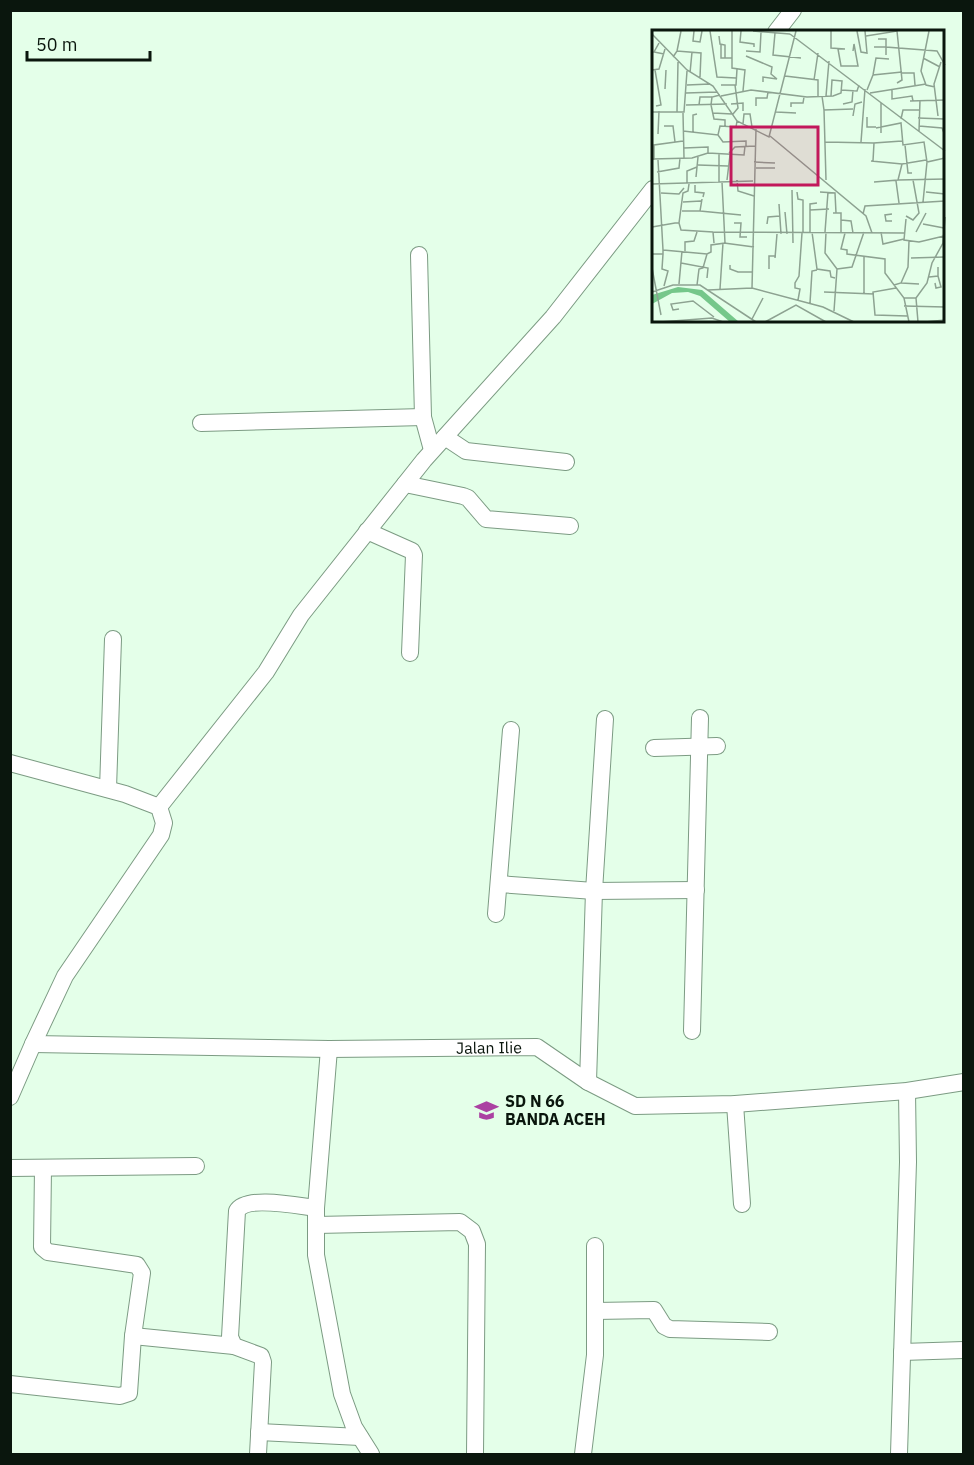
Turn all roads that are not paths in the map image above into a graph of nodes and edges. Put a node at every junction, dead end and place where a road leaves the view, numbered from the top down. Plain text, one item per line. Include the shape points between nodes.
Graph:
1 (793, 10) edge
2 (778, 30) edge
3 (652, 190) edge
4 (419, 255) dead end
5 (423, 417) junction
6 (201, 423) dead end
7 (445, 437) junction
8 (432, 450) junction
9 (566, 462) dead end
10 (405, 484) junction
11 (570, 526) dead end
12 (367, 531) junction
13 (113, 639) dead end
14 (410, 653) dead end
15 (700, 718) dead end
16 (605, 719) dead end
17 (511, 730) dead end
18 (717, 746) dead end
19 (654, 748) dead end
20 (699, 748) junction
21 (10, 763) edge
22 (108, 789) junction
23 (159, 807) junction
24 (498, 884) junction
25 (696, 890) junction
26 (594, 891) junction
27 (496, 914) dead end
28 (692, 1031) dead end
29 (33, 1044) junction
30 (329, 1048) junction
31 (588, 1082) junction
32 (963, 1082) edge
33 (907, 1091) junction
34 (10, 1097) edge
35 (735, 1104) junction
36 (196, 1166) dead end
37 (10, 1168) edge
38 (43, 1168) junction
39 (742, 1204) dead end
40 (316, 1208) junction
41 (316, 1225) junction
42 (595, 1246) dead end
43 (595, 1311) junction
44 (769, 1332) dead end
45 (133, 1336) junction
46 (234, 1346) junction
47 (963, 1350) edge
48 (902, 1352) junction
49 (10, 1384) edge
50 (259, 1432) junction
51 (360, 1437) junction
52 (258, 1455) edge
53 (371, 1455) edge
54 (475, 1455) edge
55 (583, 1455) edge
56 (899, 1455) edge

1 - 2 street
3 - 7 street via 553,317
4 - 5 street
5 - 6 street
5 - 8 street
7 - 8 street
7 - 9 street via 466,451
8 - 10 street
10 - 11 street via 468,498 486,519
10 - 12 street
12 - 14 street via 414,555
12 - 23 street via 301,615 266,672
13 - 22 street
15 - 20 street
16 - 26 street
17 - 24 street
18 - 20 street
19 - 20 street
20 - 25 street
21 - 22 street
22 - 23 street
23 - 29 street via 164,823 161,835 66,976
24 - 26 street
24 - 27 street
25 - 26 street
25 - 28 street
26 - 31 street
29 - 30 street, Jalan Ilie
29 - 34 street
30 - 31 street, Jalan Ilie via 537,1047
30 - 40 street
31 - 35 street, Jalan Ilie via 635,1106
32 - 33 street, Jalan Ilie
33 - 35 street, Jalan Ilie
33 - 48 street
35 - 39 street
36 - 38 street
37 - 38 street
38 - 45 street via 42,1247 48,1252 137,1265 142,1273
40 - 41 street
40 - 46 street via 262,1202 240,1206 235,1229 230,1337
41 - 51 street via 319,1276 342,1394
41 - 54 street via 460,1222 472,1231 477,1244
42 - 43 street
43 - 44 street via 654,1310 670,1329
43 - 55 street via 595,1355
45 - 46 street
45 - 49 street via 129,1393 120,1396
46 - 50 street via 261,1356 263,1362
47 - 48 street
48 - 56 street
50 - 51 street
50 - 52 street
51 - 53 street

